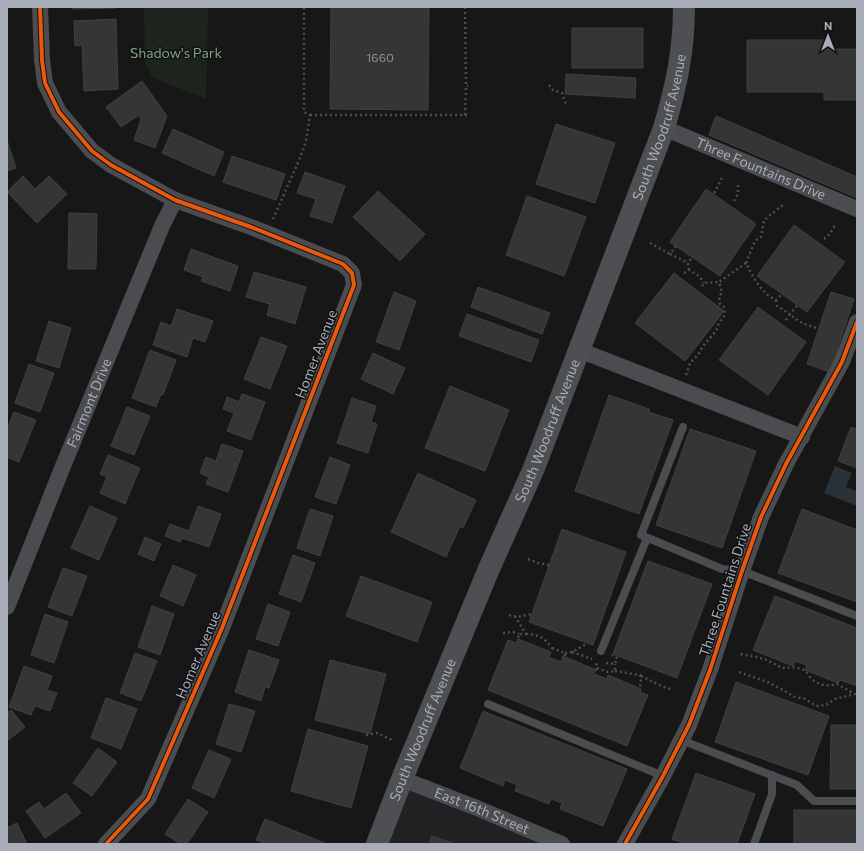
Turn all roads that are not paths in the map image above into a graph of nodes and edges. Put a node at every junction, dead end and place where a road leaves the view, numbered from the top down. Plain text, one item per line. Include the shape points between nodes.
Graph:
1 (40, 7) edge
2 (684, 7) edge
3 (664, 128) junction
4 (175, 200) junction
5 (857, 209) edge
6 (857, 322) edge
7 (579, 350) junction
8 (683, 427) dead end
9 (802, 437) junction
10 (647, 538) junction
11 (742, 571) junction
12 (7, 607) edge
13 (857, 616) edge
14 (601, 651) dead end
15 (488, 704) dead end
16 (681, 740) junction
17 (772, 775) junction
18 (663, 776) junction
19 (402, 779) junction
20 (857, 801) edge
21 (106, 844) edge
22 (378, 844) edge
23 (562, 844) edge
24 (625, 844) edge
25 (754, 844) edge

1 - 4 street, Homer Avenue via 45,83 60,112 98,156
2 - 3 main road, South Woodruff Avenue via 677,80
3 - 5 street, Three Fountains Drive
3 - 7 main road, South Woodruff Avenue
4 - 12 street, Fairmont Drive via 141,276
4 - 21 street, Homer Avenue via 343,264 352,273 354,285 222,628 148,800
6 - 9 street, Three Fountains Drive via 842,362
7 - 9 street
7 - 19 main road, South Woodruff Avenue via 534,468 488,571
8 - 10 lane via 641,535
9 - 11 street, Three Fountains Drive via 761,517
10 - 11 lane via 722,569
10 - 14 lane
11 - 13 lane
11 - 16 street, Three Fountains Drive via 710,670
15 - 18 lane
16 - 17 lane
16 - 18 street, Three Fountains Drive
17 - 20 lane via 797,785 814,801
17 - 25 lane via 772,794
18 - 24 street, Three Fountains Drive
19 - 22 main road, South Woodruff Avenue
19 - 23 street, East 16th Street

